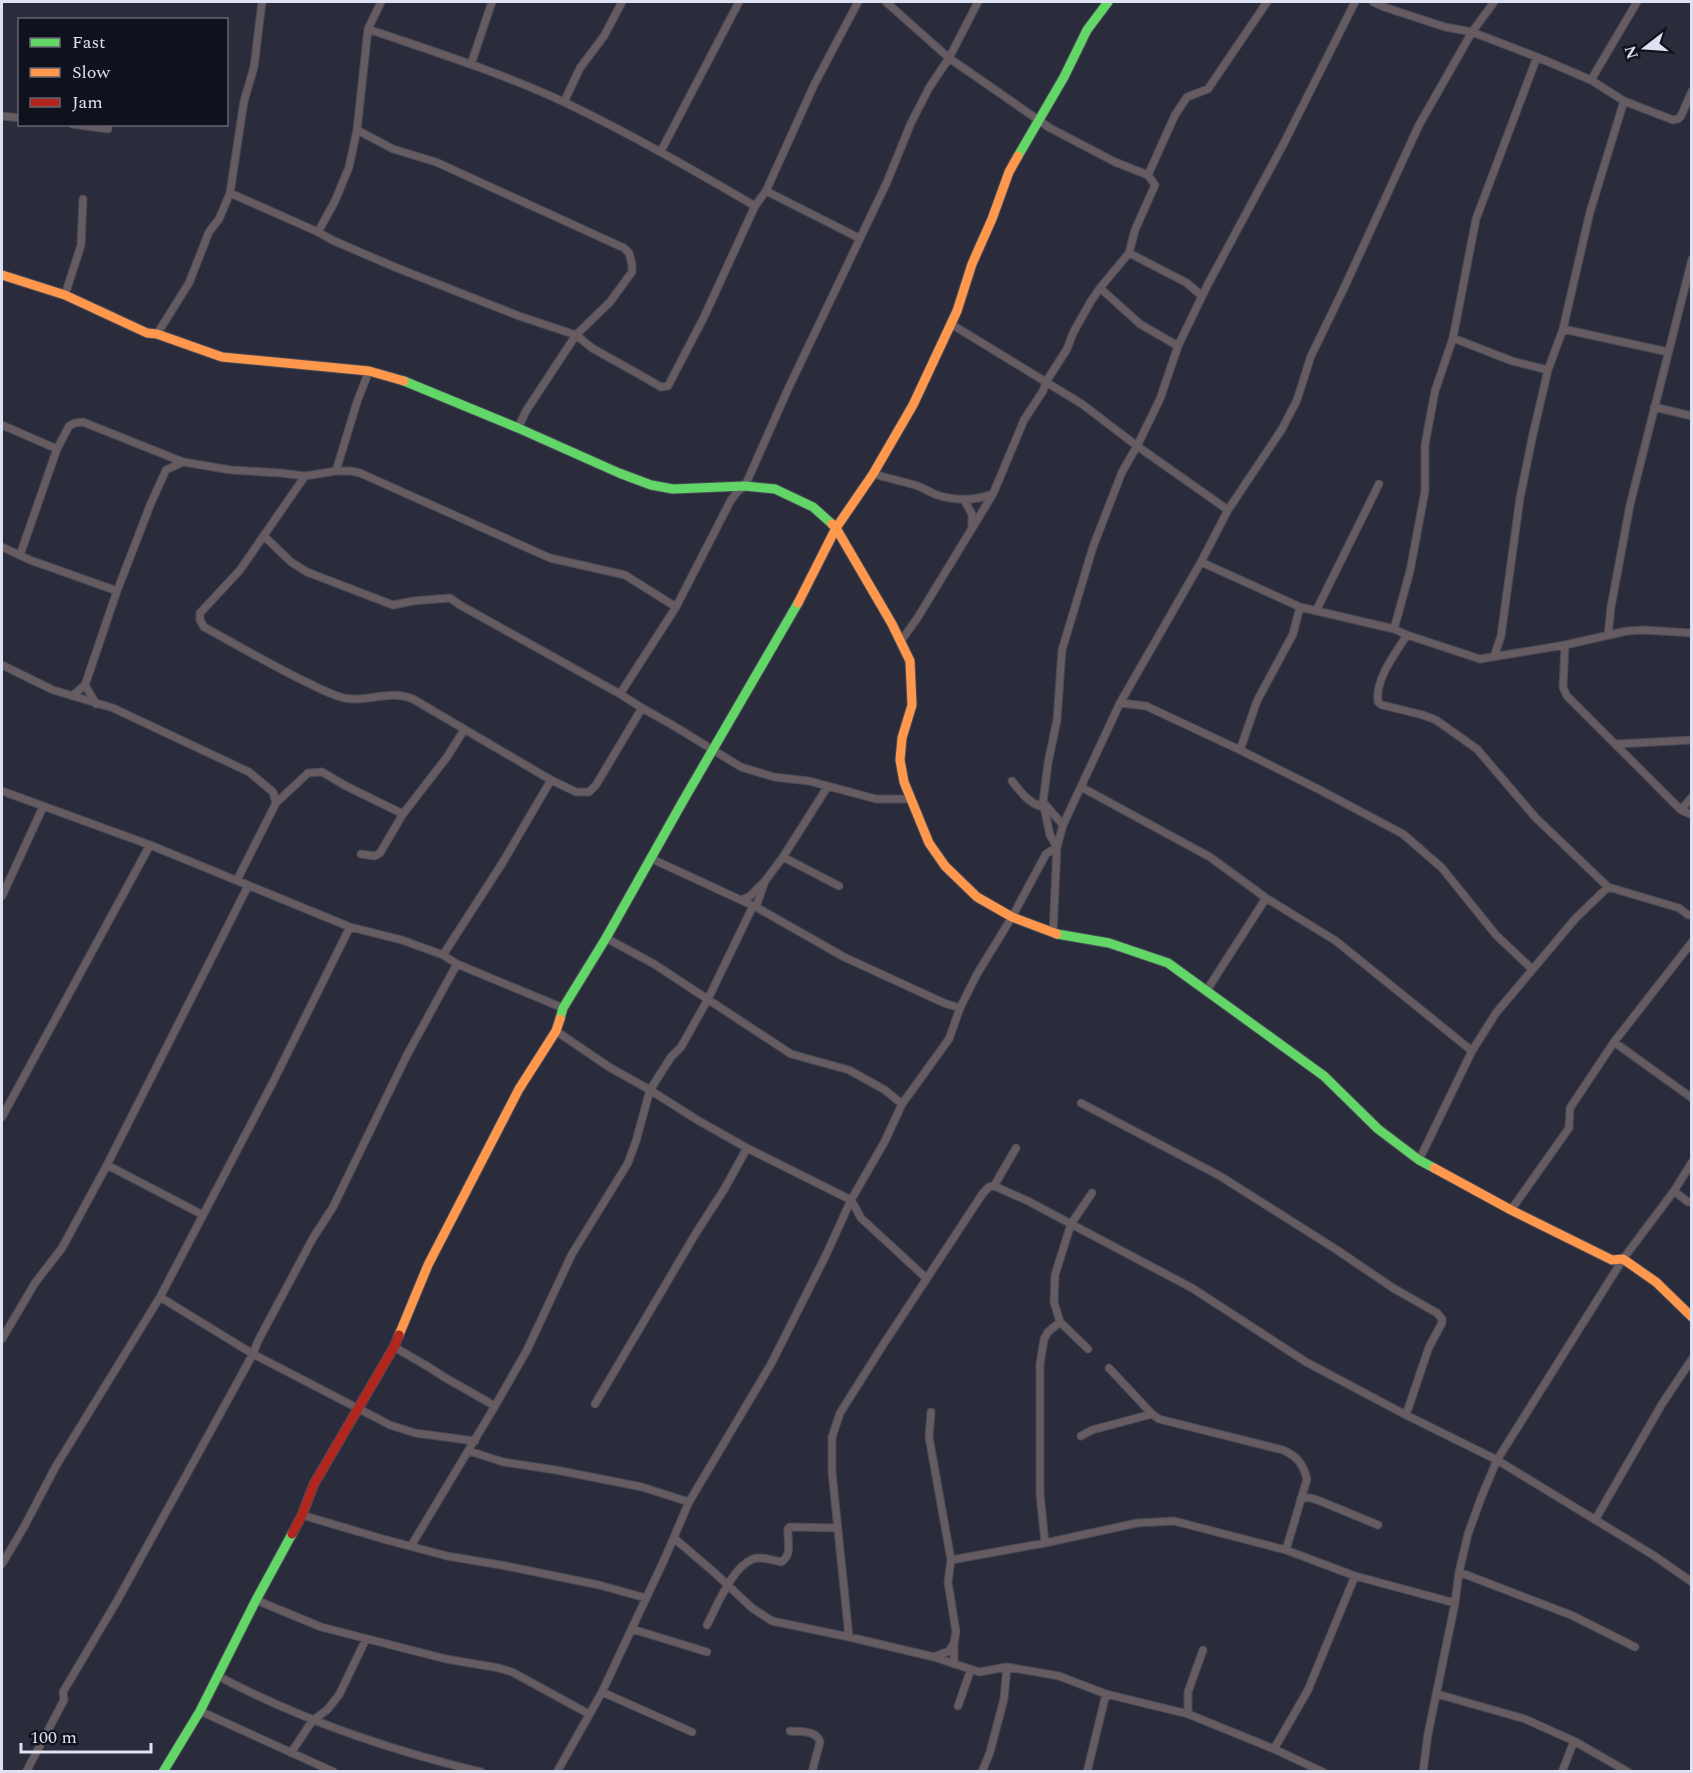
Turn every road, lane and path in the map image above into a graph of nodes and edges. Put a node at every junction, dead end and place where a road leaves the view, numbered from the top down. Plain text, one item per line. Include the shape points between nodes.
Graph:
1 (262, 2) edge
2 (381, 2) edge
3 (492, 2) edge
4 (622, 2) edge
5 (740, 2) edge
6 (858, 2) edge
7 (886, 2) edge
8 (978, 2) edge
9 (1108, 2) edge
10 (1267, 2) edge
11 (1355, 2) edge
12 (1373, 2) edge
13 (1494, 2) edge
14 (1637, 2) edge
15 (368, 29) junction
16 (1472, 32) junction
17 (1537, 57) junction
18 (949, 58) junction
19 (471, 64) junction
20 (1591, 80) junction
21 (1692, 91) edge
22 (1624, 101) junction
23 (564, 102) junction
24 (2, 116) edge
25 (18, 118) edge
26 (1039, 121) junction
27 (86, 126) edge
28 (108, 129) dead end
29 (357, 130) junction
30 (661, 151) junction
31 (1148, 175) junction
32 (765, 191) junction
33 (230, 192) junction
34 (83, 199) dead end
35 (755, 206) junction
36 (318, 232) junction
37 (859, 238) junction
38 (1129, 253) junction
39 (1692, 259) edge
40 (2, 275) edge
41 (1100, 288) junction
42 (64, 295) junction
43 (1202, 296) junction
44 (951, 324) junction
45 (1563, 329) junction
46 (157, 334) junction
47 (576, 335) junction
48 (1453, 338) junction
49 (1178, 346) junction
50 (1668, 351) junction
51 (1548, 370) junction
52 (369, 371) junction
53 (1046, 382) junction
54 (1654, 407) junction
55 (1692, 416) edge
56 (2, 425) edge
57 (518, 428) junction
58 (1137, 446) junction
59 (57, 448) junction
60 (162, 453) junction
61 (183, 462) junction
62 (166, 470) junction
63 (336, 471) junction
64 (873, 474) junction
65 (305, 476) junction
66 (1379, 484) dead end
67 (745, 486) junction
68 (993, 494) junction
69 (964, 500) junction
70 (1228, 510) junction
71 (836, 528) junction
72 (972, 529) junction
73 (264, 536) junction
74 (2, 547) edge
75 (20, 555) junction
76 (1201, 562) junction
77 (117, 591) junction
78 (676, 607) junction
79 (1300, 607) junction
80 (1316, 611) junction
81 (1394, 629) junction
82 (1692, 633) edge
83 (1407, 635) junction
84 (1608, 635) junction
85 (901, 641) junction
86 (1565, 645) junction
87 (1494, 657) junction
88 (2, 665) edge
89 (85, 685) junction
90 (620, 694) junction
91 (72, 696) junction
92 (1120, 703) junction
93 (96, 704) junction
94 (642, 708) junction
95 (464, 730) junction
96 (1692, 740) edge
97 (1617, 744) junction
98 (713, 749) junction
99 (1240, 750) junction
100 (551, 780) junction
101 (1012, 781) dead end
102 (828, 786) junction
103 (1081, 787) junction
104 (2, 792) edge
105 (1692, 797) edge
106 (910, 799) junction
107 (1043, 802) junction
108 (276, 803) junction
109 (43, 807) junction
110 (1681, 810) junction
111 (403, 814) junction
112 (1692, 814) edge
113 (1063, 825) junction
114 (150, 845) junction
115 (1057, 847) junction
116 (361, 854) dead end
117 (783, 857) junction
118 (650, 858) junction
119 (237, 880) junction
120 (765, 881) junction
121 (248, 886) junction
122 (839, 886) dead end
123 (1608, 887) junction
124 (2, 896) edge
125 (1266, 898) junction
126 (741, 900) junction
127 (755, 907) junction
128 (1692, 915) edge
129 (1012, 917) junction
130 (350, 927) junction
131 (1053, 933) junction
132 (606, 938) junction
133 (1692, 942) edge
134 (443, 955) junction
135 (457, 964) junction
136 (1532, 969) junction
137 (1207, 990) junction
138 (708, 999) junction
139 (563, 1008) junction
140 (960, 1008) junction
141 (556, 1031) junction
142 (1614, 1042) junction
143 (1472, 1051) junction
144 (650, 1090) junction
145 (1692, 1098) edge
146 (1081, 1103) dead end
147 (902, 1104) junction
148 (2, 1117) edge
149 (747, 1148) junction
150 (1016, 1148) dead end
151 (1419, 1160) junction
152 (1692, 1162) edge
153 (107, 1165) junction
154 (994, 1186) junction
155 (1674, 1191) junction
156 (1092, 1193) dead end
157 (851, 1200) junction
158 (1692, 1202) edge
159 (1511, 1210) junction
160 (203, 1215) junction
161 (1071, 1224) junction
162 (1623, 1259) junction
163 (926, 1278) junction
164 (160, 1297) junction
165 (1692, 1317) edge
166 (1060, 1322) junction
167 (2, 1338) edge
168 (394, 1347) junction
169 (1088, 1349) dead end
170 (253, 1354) junction
171 (1692, 1359) edge
172 (1109, 1368) dead end
173 (595, 1404) dead end
174 (495, 1406) junction
175 (357, 1409) junction
176 (932, 1412) dead end
177 (1152, 1414) junction
178 (1406, 1415) junction
179 (1081, 1436) dead end
180 (475, 1441) junction
181 (470, 1451) junction
182 (1497, 1460) junction
183 (1301, 1498) junction
184 (689, 1502) junction
185 (302, 1515) junction
186 (1595, 1520) junction
187 (1378, 1525) dead end
188 (838, 1528) junction
189 (674, 1538) junction
190 (1045, 1543) junction
191 (411, 1546) junction
192 (1286, 1550) junction
193 (951, 1560) junction
194 (2, 1564) edge
195 (1459, 1572) junction
196 (1355, 1576) junction
197 (1692, 1581) edge
198 (728, 1587) junction
199 (646, 1598) junction
200 (256, 1600) junction
201 (1455, 1603) junction
202 (707, 1625) dead end
203 (632, 1629) junction
204 (849, 1637) junction
205 (366, 1639) junction
206 (954, 1643) junction
207 (1635, 1647) dead end
208 (1203, 1650) dead end
209 (707, 1652) dead end
210 (934, 1657) junction
211 (954, 1664) junction
212 (1006, 1667) junction
213 (971, 1669) junction
214 (218, 1676) junction
215 (602, 1692) junction
216 (1106, 1694) junction
217 (1437, 1694) junction
218 (958, 1706) dead end
219 (200, 1711) junction
220 (589, 1713) junction
221 (1188, 1714) junction
222 (312, 1720) junction
223 (790, 1731) dead end
224 (692, 1732) dead end
225 (1574, 1742) junction
226 (1274, 1749) junction
227 (291, 1753) junction
228 (26, 1772) edge
229 (163, 1772) edge
230 (334, 1772) edge
231 (481, 1772) edge
232 (557, 1772) edge
233 (812, 1772) edge
234 (982, 1772) edge
235 (1088, 1772) edge
236 (1323, 1772) edge
237 (1423, 1772) edge
238 (1562, 1772) edge
239 (1628, 1772) edge

1 - 33 street
2 - 15 street
3 - 19 street
4 - 23 street via 604,36 580,68
5 - 30 street
6 - 32 street
7 - 18 street
8 - 18 street
9 - 26 street via 1087,30
10 - 31 street via 1208,89 1187,97
11 - 43 street
12 - 16 street via 1445,27
13 - 16 street
14 - 20 street
15 - 19 street
15 - 29 street
16 - 17 street
16 - 70 street via 1419,125 1311,356 1298,400
17 - 20 street
17 - 48 street via 1476,219
18 - 26 street
18 - 37 street via 911,123
19 - 23 street
20 - 22 street
21 - 22 street via 1681,116 1673,120
22 - 45 street via 1590,212
23 - 30 street
24 - 25 street
26 - 31 street via 1115,162
26 - 44 street via 1010,172
27 - 28 street
29 - 36 street via 342,187
29 - 47 street via 624,248 629,253 632,272 610,303
30 - 35 street
31 - 38 street via 1155,185
32 - 35 street
32 - 37 street
33 - 36 street
33 - 46 street via 189,283
34 - 42 street via 81,245
35 - 47 street via 668,386 661,387
36 - 47 street via 397,268
37 - 67 street
38 - 41 street
38 - 43 street via 1187,283
39 - 50 street
40 - 42 street
41 - 49 street via 1140,324
41 - 53 street
42 - 46 street
43 - 49 street
44 - 53 street
44 - 64 street via 913,405
45 - 50 street
45 - 51 street
46 - 52 street via 222,357
47 - 57 street
48 - 51 street
48 - 81 street via 1435,391 1425,445 1425,490
49 - 58 street via 1160,399
50 - 54 street
51 - 87 street via 1520,498 1501,636
52 - 57 street via 411,383
52 - 63 street
53 - 58 street
53 - 68 street via 1024,420
54 - 55 street
54 - 84 street via 1630,505
56 - 59 street
57 - 67 street via 651,485 673,489
58 - 70 street
58 - 107 street via 1122,472 1093,547 1062,650 1057,720
59 - 60 street via 69,426 83,422
59 - 75 street
60 - 61 street
60 - 62 street
61 - 62 street
61 - 65 street
62 - 77 street
63 - 65 street
63 - 78 street via 360,473 550,558 625,575
64 - 69 street
64 - 71 street
65 - 73 street
66 - 80 street
67 - 71 street via 775,489 813,507
67 - 78 street via 731,500
68 - 69 street
68 - 72 street
69 - 72 street via 972,514
70 - 76 street
71 - 85 street
71 - 98 street via 800,600
72 - 85 street
73 - 90 street via 306,572 393,605 450,598
73 - 95 street via 240,570 200,613 204,627 331,694 353,698 403,694
74 - 75 street
75 - 77 street
76 - 79 street
76 - 92 street
77 - 89 street
78 - 90 street
79 - 80 street
79 - 99 street via 1293,633 1257,701
80 - 81 street
81 - 83 street
82 - 84 street via 1644,630
83 - 87 street via 1480,659
83 - 123 street via 1385,672 1378,702 1436,720 1477,749 1535,817
84 - 86 street
85 - 106 street via 909,661 912,697 900,759
86 - 87 street
86 - 97 street via 1563,687 1567,696
88 - 91 street
89 - 91 street
89 - 93 street
90 - 94 street
91 - 93 street
92 - 99 street via 1146,706
92 - 103 street
93 - 108 street via 113,708 249,771 273,792
94 - 98 street
94 - 100 street via 590,792 576,792
95 - 100 street
95 - 111 street
96 - 97 street
97 - 110 street
98 - 102 street via 741,767
98 - 118 street
99 - 136 street via 1403,834 1442,868 1496,935
100 - 134 street
101 - 107 street via 1034,804 1039,806
102 - 106 street via 876,799
102 - 117 street
103 - 113 street
103 - 125 street via 1210,857
104 - 109 street
105 - 110 street
106 - 129 street via 929,843 945,866 977,897
107 - 113 street
107 - 115 street via 1050,835
108 - 111 street via 308,773 322,772
108 - 119 street
109 - 114 street
109 - 124 street
110 - 112 street
111 - 116 street via 380,854
113 - 115 street
114 - 119 street
114 - 148 street
115 - 129 street via 1046,854
115 - 131 street
117 - 120 street
117 - 122 street
118 - 126 street
118 - 132 street
119 - 121 street
120 - 126 street
120 - 127 street
121 - 130 street
121 - 153 street
123 - 128 street
123 - 136 street
125 - 137 street
125 - 143 street via 1336,941
126 - 127 street
127 - 138 street
127 - 140 street via 844,957
129 - 131 street
129 - 140 street
130 - 134 street
130 - 160 street
131 - 137 street via 1109,943 1168,963
132 - 138 street
132 - 139 street
133 - 142 street
134 - 135 street
135 - 139 street
135 - 170 street via 406,1055 338,1196
136 - 143 street via 1496,1013
137 - 151 street via 1324,1076 1378,1129
138 - 144 street via 681,1047 670,1057
138 - 147 street via 792,1054 849,1070
139 - 141 street
140 - 147 street via 949,1039
141 - 144 street
141 - 168 street via 519,1089 428,1265
142 - 145 street
142 - 159 street via 1570,1108 1569,1128
143 - 151 street
144 - 149 street
144 - 174 street via 628,1163 572,1254 527,1350
146 - 178 street via 1220,1176 1437,1313 1442,1323 1429,1347
147 - 157 street
149 - 157 street
149 - 173 street
150 - 154 street
151 - 159 street
152 - 155 street
153 - 160 street
153 - 167 street via 62,1248 35,1283
154 - 161 street
154 - 163 street via 983,1193
155 - 158 street
155 - 162 street
156 - 161 street
157 - 163 street via 861,1218
157 - 184 street via 771,1364
159 - 162 street via 1612,1260
160 - 164 street
161 - 166 street via 1055,1275 1054,1302
161 - 178 street via 1192,1288 1306,1362
162 - 165 street via 1656,1282
162 - 182 street
163 - 188 street via 836,1424 832,1452
164 - 170 street
164 - 194 street
166 - 169 street
166 - 190 street via 1044,1340 1040,1364 1040,1494
168 - 174 street
168 - 175 street
170 - 175 street
170 - 228 street via 63,1692 64,1700
171 - 186 street
172 - 177 street
174 - 180 street
175 - 180 street via 415,1433
175 - 185 street via 314,1484
176 - 193 street via 929,1437
177 - 179 street
177 - 183 street via 1292,1454 1305,1470
178 - 182 street
180 - 181 street
181 - 184 street via 503,1462 642,1487
181 - 191 street
182 - 186 street
182 - 195 street via 1471,1525
183 - 187 street via 1320,1501
183 - 192 street
184 - 189 street
185 - 191 street
185 - 200 street
186 - 197 street
188 - 198 street via 790,1527 786,1559 781,1562 755,1558 743,1565
188 - 204 street
189 - 198 street
189 - 199 street
190 - 192 street via 1137,1523 1174,1521
190 - 193 street
191 - 199 street via 588,1582
192 - 196 street
193 - 206 street via 948,1582 956,1632
195 - 201 street
195 - 207 street via 1571,1616
196 - 201 street
196 - 226 street via 1308,1690
198 - 202 street
198 - 204 street via 772,1621
199 - 203 street
200 - 205 street via 321,1627
200 - 214 street
201 - 217 street
203 - 209 street
203 - 215 street
204 - 210 street
205 - 220 street via 512,1672
205 - 222 street via 339,1695
206 - 210 street via 949,1651
206 - 211 street
208 - 221 street via 1188,1692
210 - 211 street
211 - 213 street
212 - 213 street via 979,1672
212 - 216 street via 1059,1676
212 - 234 street via 1004,1699
213 - 218 street
214 - 219 street
214 - 222 street
215 - 220 street
215 - 224 street
216 - 221 street
216 - 235 street
217 - 225 street via 1525,1719
217 - 237 street
219 - 227 street
219 - 229 street
220 - 232 street
221 - 226 street
222 - 227 street
222 - 231 street
223 - 233 street via 819,1737
225 - 238 street
225 - 239 street
226 - 236 street
227 - 230 street

